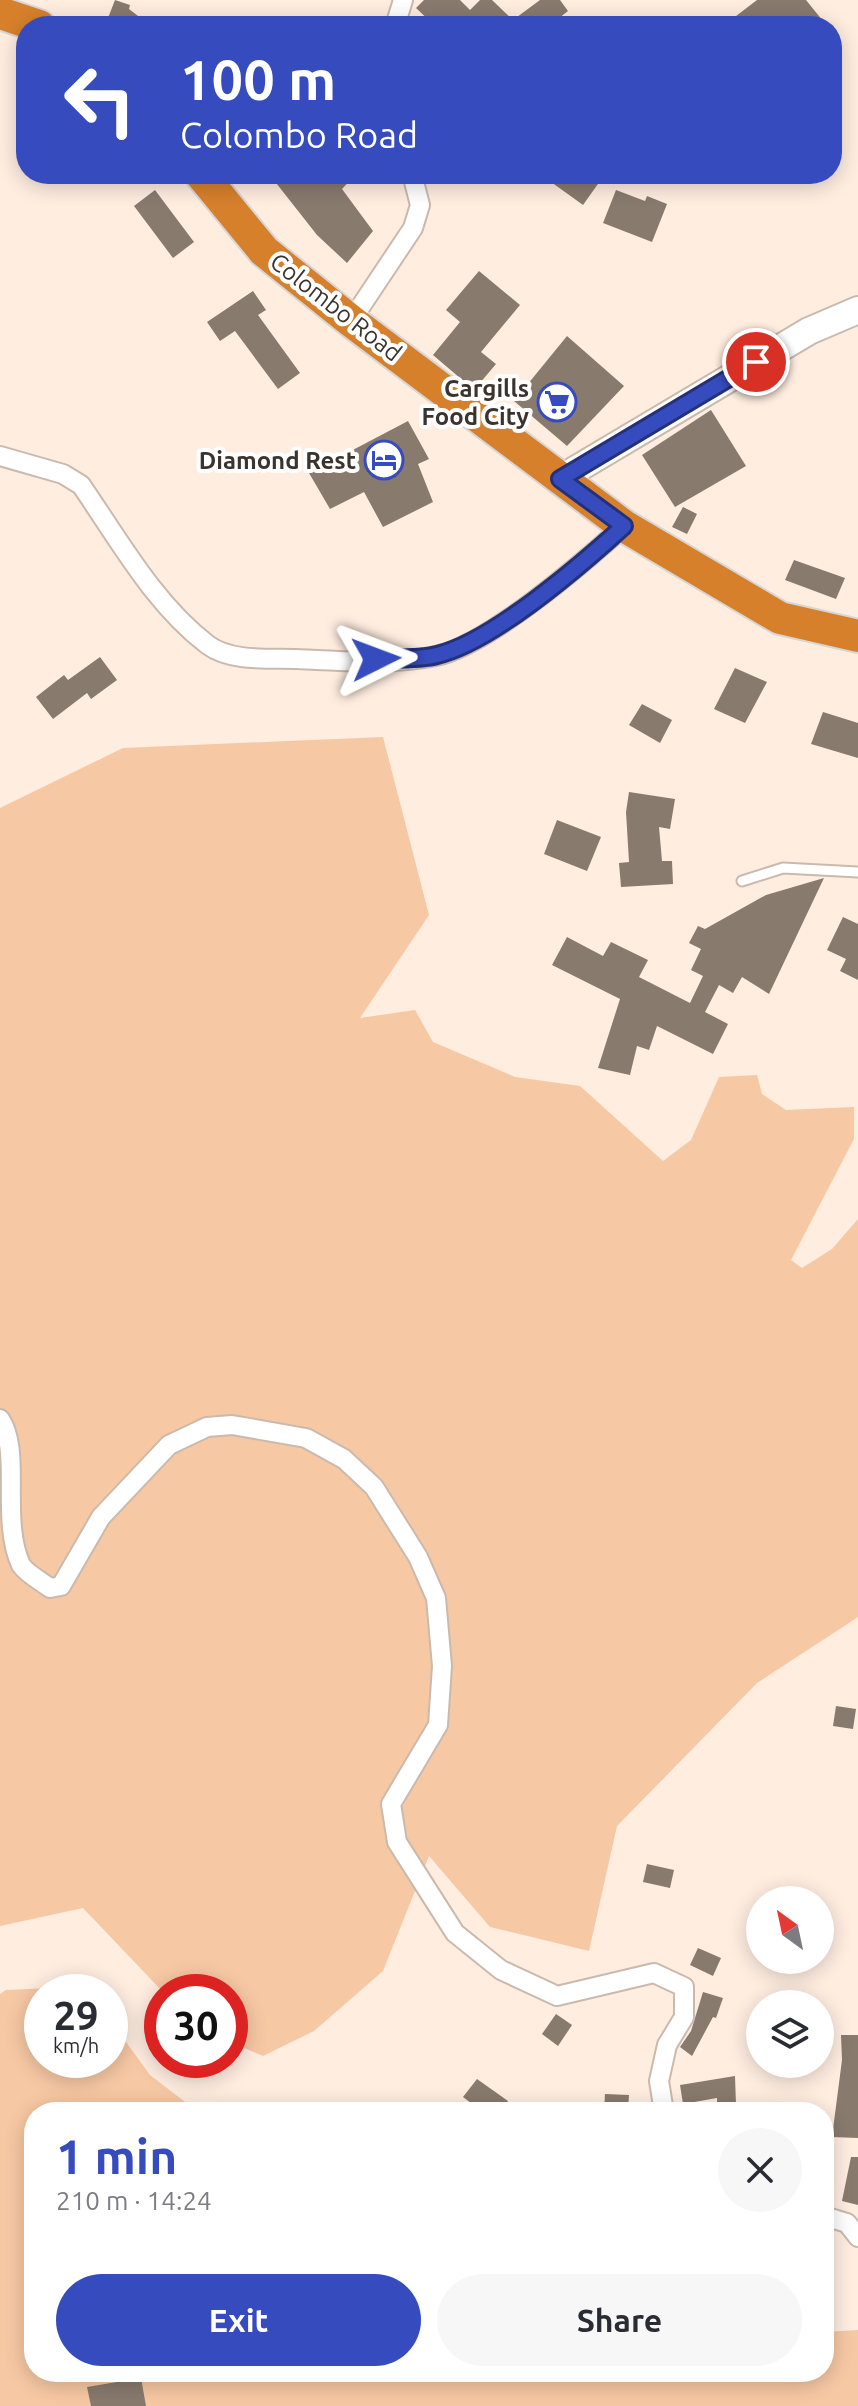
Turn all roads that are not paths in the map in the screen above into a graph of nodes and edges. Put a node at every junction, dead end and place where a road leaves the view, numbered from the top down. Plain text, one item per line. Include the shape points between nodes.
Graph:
1 (209, 184) edge
2 (415, 184) edge
3 (858, 310) edge
4 (351, 321) junction
5 (0, 456) edge
6 (560, 479) junction
7 (624, 526) junction
8 (858, 636) edge
9 (858, 872) edge
10 (742, 881) dead end
11 (0, 1419) edge
12 (662, 2102) edge
13 (834, 2219) edge
14 (858, 2237) edge

1 - 4 highway, Colombo Road via 264,251
2 - 4 street via 420,205 413,228
3 - 6 street via 809,331
4 - 6 highway, Colombo Road
5 - 7 street via 63,474 81,485 170,612 211,648 239,657 346,661 450,651 572,574
6 - 7 highway, Colombo Road
7 - 8 highway, Colombo Road via 780,618
9 - 10 lane via 783,868
11 - 12 street via 8,1433 5,1505 10,1537 21,1566 50,1588 61,1586 101,1517 169,1445 207,1427 232,1425 306,1438 344,1459 374,1487 418,1557 436,1598 442,1666 438,1725 391,1804 397,1842 455,1933 501,1970 557,1996 654,1973 684,1987 684,2017 667,2045 659,2081
13 - 14 street via 847,2223

